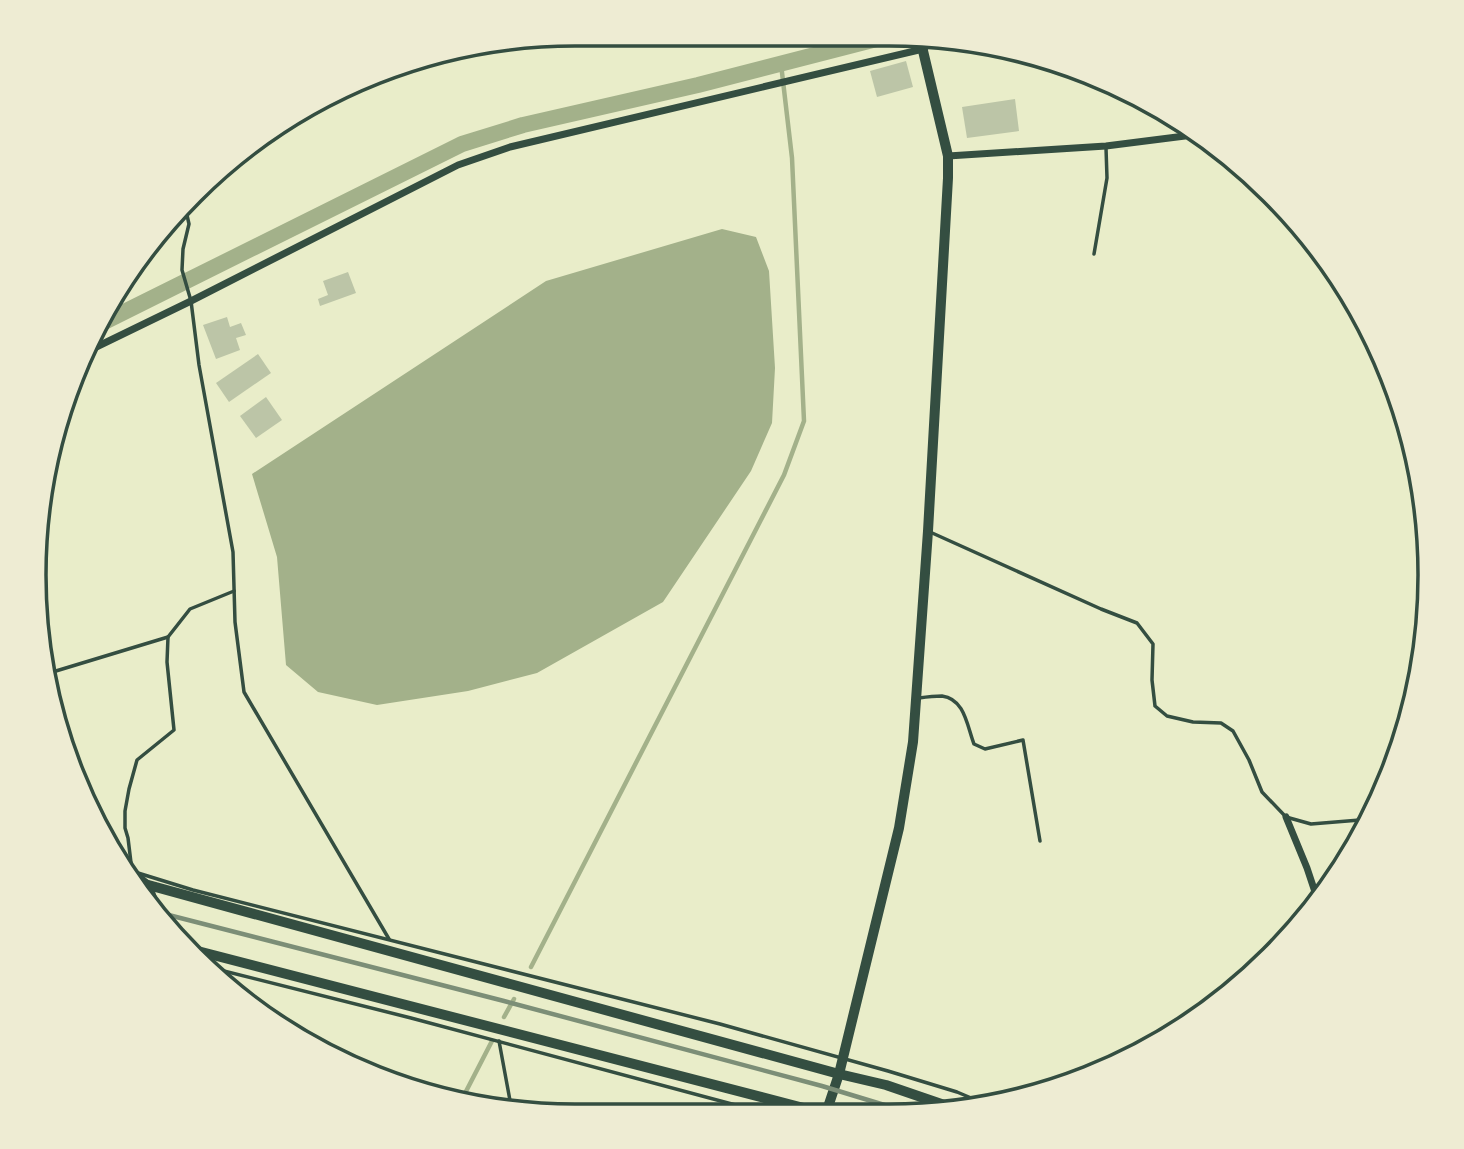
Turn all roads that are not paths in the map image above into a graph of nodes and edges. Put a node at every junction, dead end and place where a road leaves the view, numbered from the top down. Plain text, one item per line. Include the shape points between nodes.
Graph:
1 (922, 48) joint
2 (1185, 136) dead end
3 (1106, 146) junction
4 (948, 156) junction
5 (187, 215) edge
6 (1094, 254) dead end
7 (191, 301) junction
8 (98, 346) edge
9 (928, 531) junction
10 (234, 591) junction
11 (169, 637) junction
12 (55, 671) edge
13 (916, 698) junction
14 (1286, 817) junction
15 (1358, 820) edge
16 (1040, 841) dead end
17 (130, 860) edge
18 (142, 878) edge
19 (145, 883) edge
20 (149, 885) junction
21 (1314, 890) edge
22 (151, 892) edge
23 (389, 939) junction
24 (204, 953) edge
25 (225, 971) edge
26 (499, 1041) junction
27 (842, 1058) junction
28 (839, 1074) junction
29 (969, 1097) edge
30 (510, 1099) edge
31 (934, 1101) edge
32 (732, 1104) edge
33 (788, 1104) edge
34 (829, 1104) edge

1 - 4 street
1 - 7 street via 510,147 458,165
2 - 3 street
3 - 4 street
3 - 6 lane via 1107,178
4 - 9 street
5 - 7 lane via 183,272
7 - 8 street
7 - 10 lane via 233,552
9 - 13 street
9 - 14 lane via 1137,623 1153,644 1155,706 1167,716 1221,723 1234,732 1262,792
10 - 11 lane via 190,609
10 - 23 lane via 244,692
11 - 12 lane
11 - 17 lane via 174,730 137,760 125,811
13 - 16 lane via 953,699 960,705 974,744 985,749 1023,740
13 - 27 street via 899,828
14 - 15 lane via 1311,824
14 - 21 street
18 - 23 lane
19 - 20 main road
20 - 22 street
20 - 28 main road
23 - 27 lane
24 - 33 main road
25 - 26 lane
26 - 30 lane
26 - 32 lane
27 - 28 street
27 - 29 lane
28 - 31 main road
28 - 34 street

